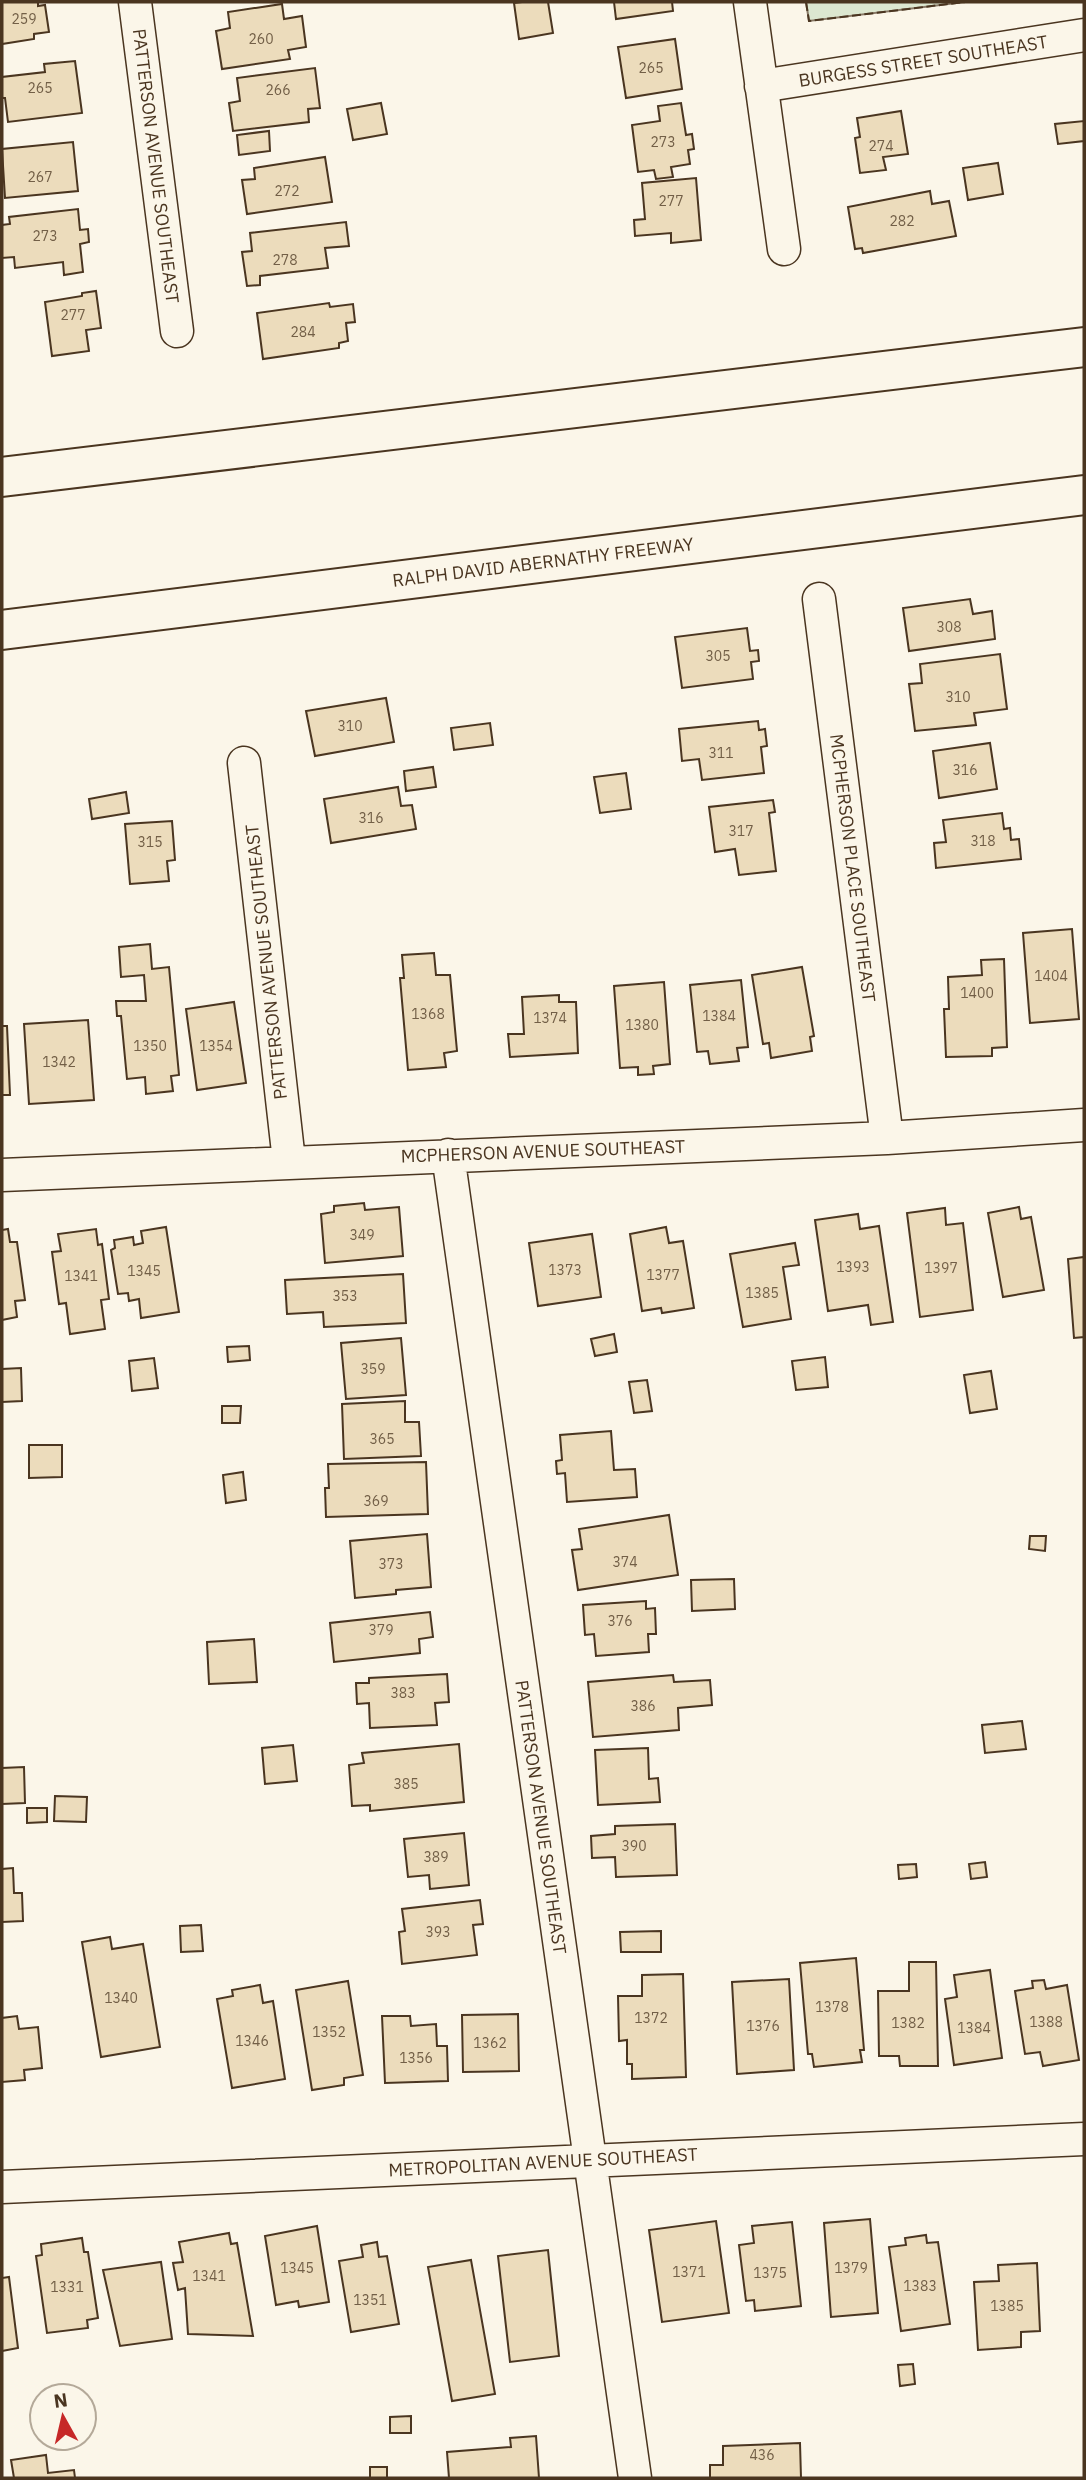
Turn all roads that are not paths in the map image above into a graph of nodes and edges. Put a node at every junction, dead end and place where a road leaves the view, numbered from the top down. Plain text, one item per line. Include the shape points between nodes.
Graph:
1 (135, 2) edge
2 (750, 2) edge
3 (1084, 36) edge
4 (761, 86) junction
5 (784, 249) dead end
6 (177, 331) dead end
7 (1084, 347) edge
8 (2, 477) edge
9 (1084, 495) edge
10 (819, 598) dead end
11 (2, 630) edge
12 (244, 763) dead end
13 (1084, 1125) edge
14 (887, 1138) junction
15 (449, 1155) junction
16 (289, 1161) junction
17 (2, 1175) edge
18 (1084, 2139) edge
19 (590, 2159) junction
20 (2, 2186) edge
21 (635, 2478) edge

1 - 6 street, PATTERSON AVENUE SOUTHEAST
2 - 4 street
3 - 4 street, BURGESS STREET SOUTHEAST
4 - 5 street
7 - 8 highway
9 - 11 highway, RALPH DAVID ABERNATHY FREEWAY
10 - 14 street, MCPHERSON PLACE SOUTHEAST
12 - 16 street, PATTERSON AVENUE SOUTHEAST
13 - 14 street, MCPHERSON AVENUE SOUTHEAST
14 - 15 street, MCPHERSON AVENUE SOUTHEAST
15 - 16 street, MCPHERSON AVENUE SOUTHEAST
15 - 19 street, PATTERSON AVENUE SOUTHEAST
16 - 17 street, MCPHERSON AVENUE SOUTHEAST
18 - 19 street, METROPOLITAN AVENUE SOUTHEAST
19 - 20 street, METROPOLITAN AVENUE SOUTHEAST
19 - 21 street, PATTERSON AVENUE SOUTHEAST

